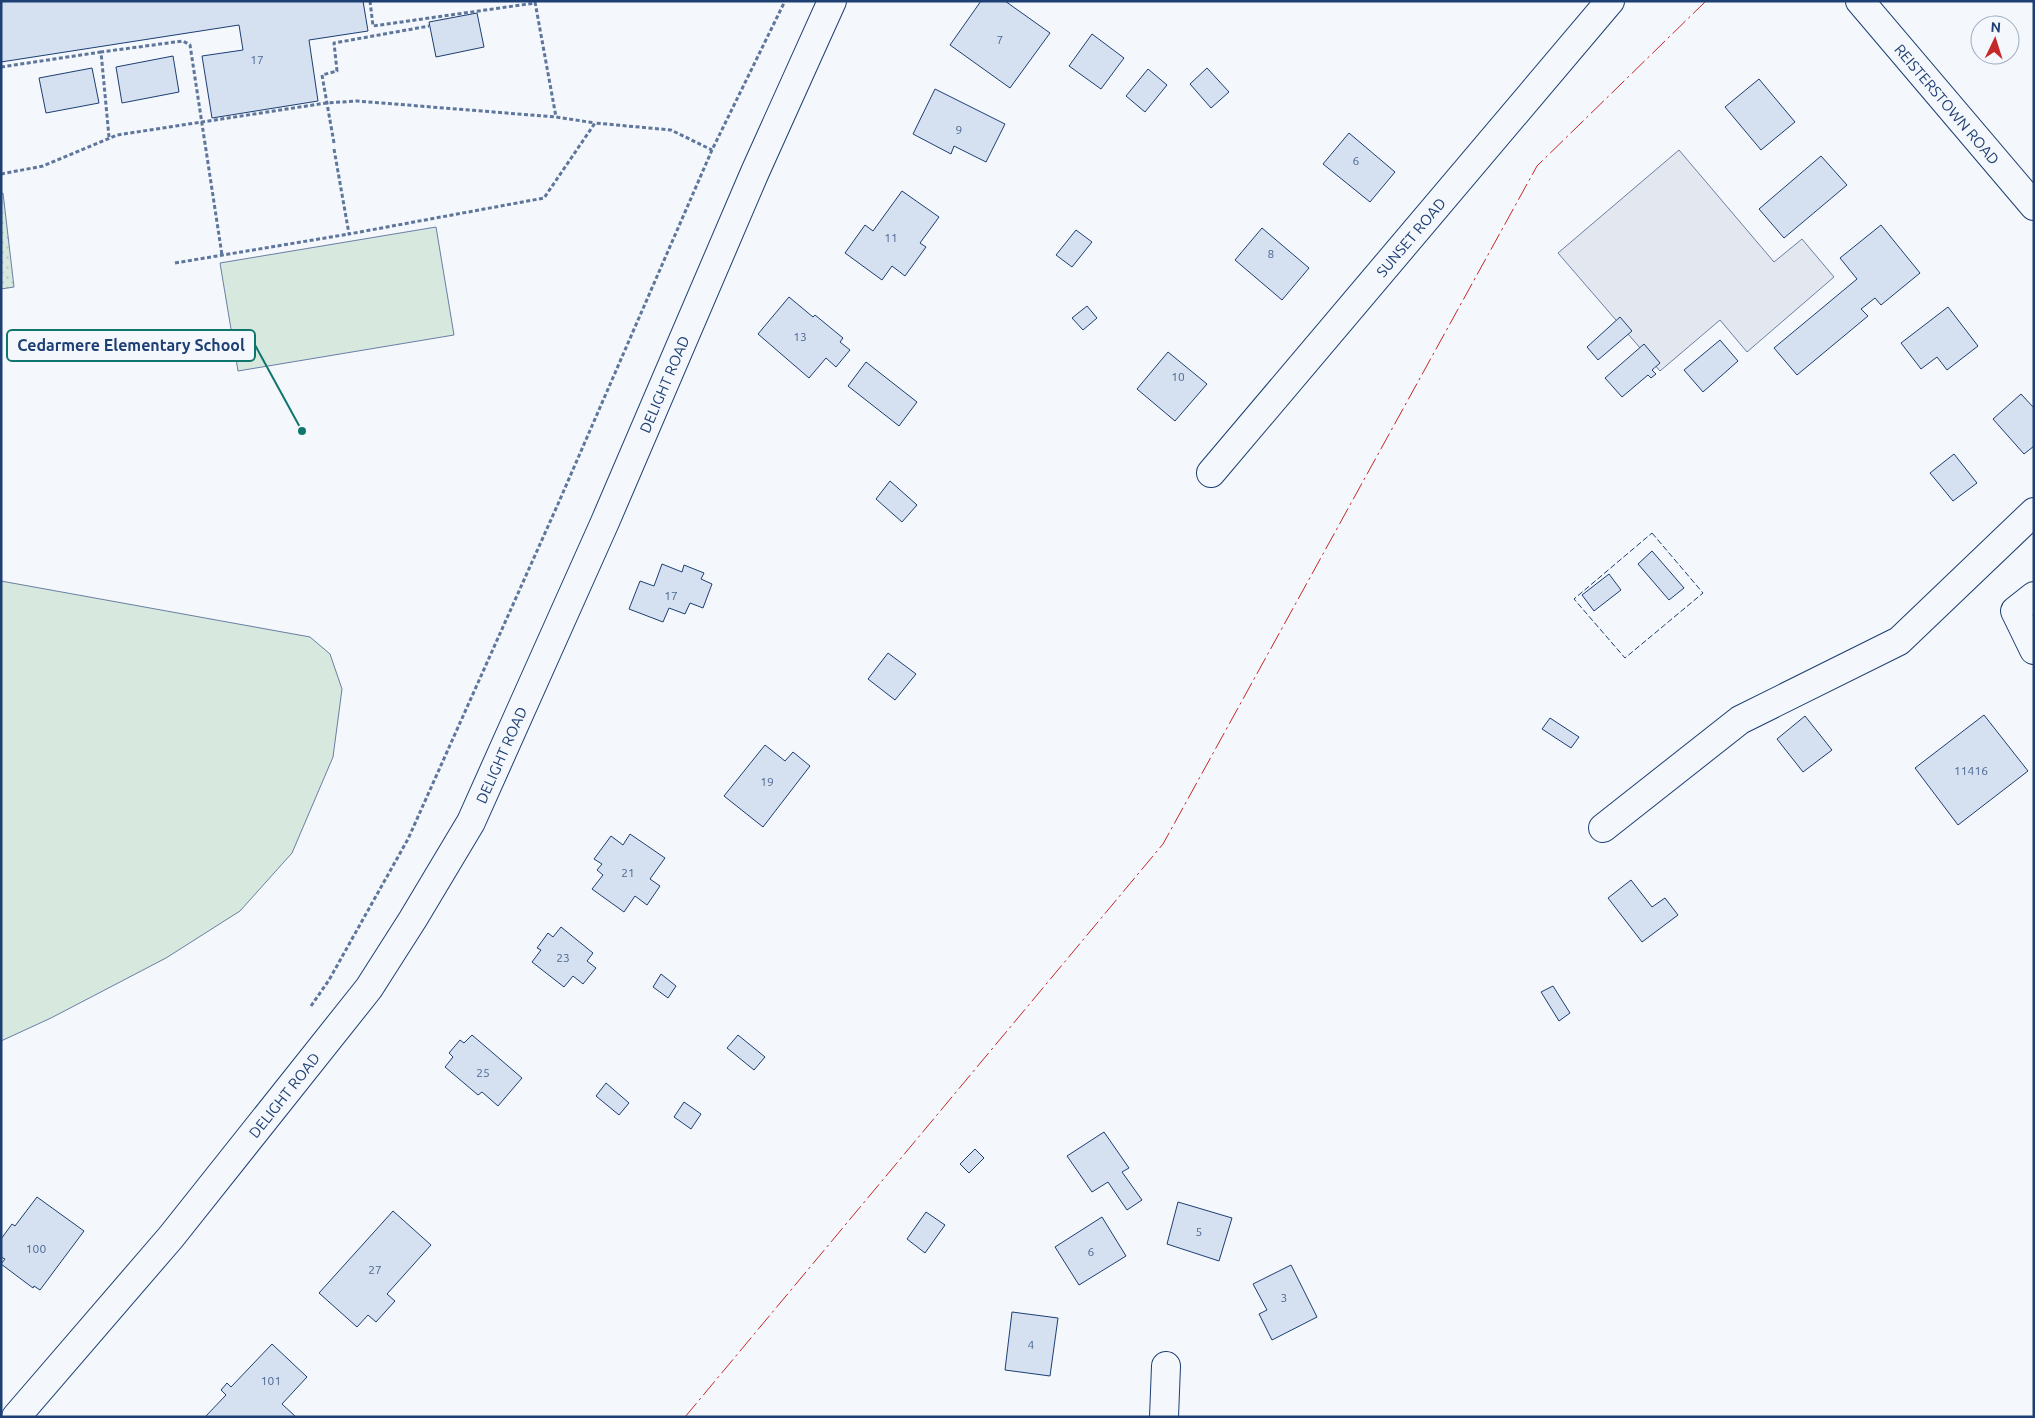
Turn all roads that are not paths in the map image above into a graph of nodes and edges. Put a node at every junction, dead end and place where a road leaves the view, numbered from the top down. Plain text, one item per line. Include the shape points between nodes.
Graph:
1 (832, 1) edge
2 (1610, 1) edge
3 (1860, 1) edge
4 (2034, 206) edge
5 (1211, 473) dead end
6 (2034, 512) edge
7 (2034, 596) edge
8 (2034, 650) edge
9 (1602, 828) dead end
10 (1166, 1366) dead end
11 (16, 1417) edge
12 (1164, 1417) edge

1 - 11 street, DELIGHT ROAD via 471,822 369,988 171,1237
2 - 5 street, SUNSET ROAD
3 - 4 street, REISTERSTOWN ROAD
6 - 9 street via 1899,641 1740,720
7 - 8 street via 2015,611
10 - 12 street

